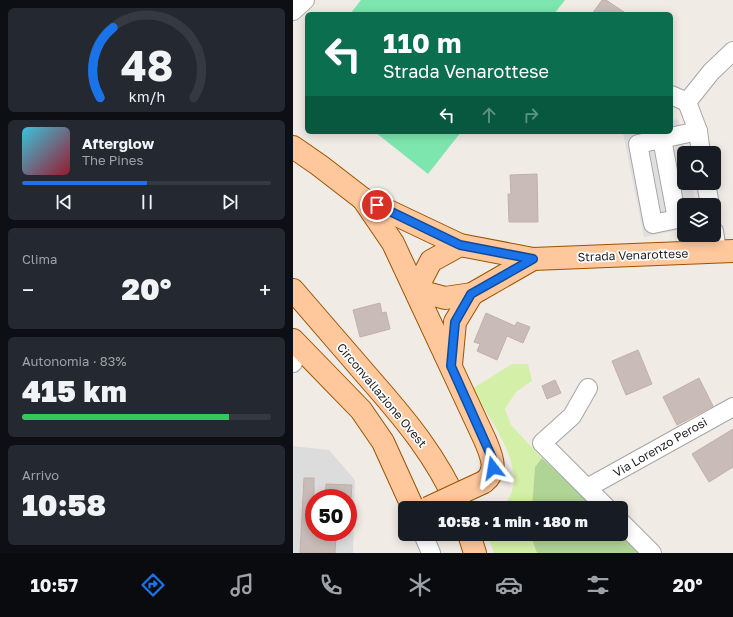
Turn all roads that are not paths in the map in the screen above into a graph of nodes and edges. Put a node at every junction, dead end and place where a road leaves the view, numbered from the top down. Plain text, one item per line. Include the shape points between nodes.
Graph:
1 (305, 0) edge
2 (293, 11) edge
3 (733, 51) edge
4 (679, 98) edge
5 (698, 131) junction
6 (662, 139) dead end
7 (700, 146) edge
8 (293, 147) edge
9 (363, 199) junction
10 (460, 245) junction
11 (721, 245) edge
12 (533, 259) junction
13 (293, 290) edge
14 (416, 290) junction
15 (471, 294) junction
16 (295, 349) edge
17 (451, 366) junction
18 (588, 388) dead end
19 (733, 407) edge
20 (587, 488) junction
21 (410, 501) edge
22 (443, 501) edge
23 (456, 501) edge
24 (600, 501) edge
25 (628, 529) edge
26 (426, 541) edge
27 (471, 541) edge
28 (431, 553) edge
29 (475, 553) edge
30 (652, 553) edge

1 - 2 street
3 - 4 street
4 - 5 street
5 - 6 street
5 - 7 street
8 - 9 main road, Strada Venarottese
9 - 10 main road, Strada Venarottese
9 - 14 main road, Strada Venarottese via 393,243
10 - 12 main road, Strada Venarottese
10 - 14 main road via 431,261
11 - 12 main road, Strada Venarottese
12 - 15 main road, Strada Venarottese
13 - 23 main road, Circonvallazione Ovest via 428,449
14 - 15 main road, Strada Venarottese via 445,298
14 - 17 main road, Strada Venarottese
15 - 17 main road, Strada Venarottese via 455,322
16 - 21 main road via 361,410 383,442
17 - 22 main road, Strada Venarottese, bridge via 493,460 491,477
18 - 20 street via 572,416 542,443
19 - 20 street, Via Lorenzo Perosi
20 - 24 street
25 - 30 street
26 - 28 street
27 - 29 main road

